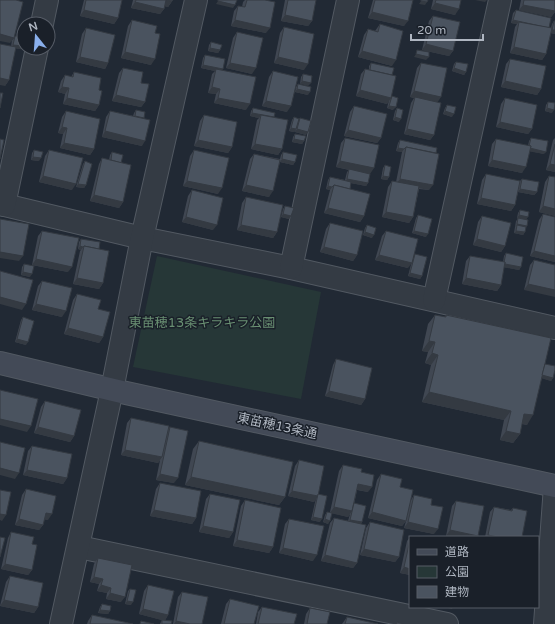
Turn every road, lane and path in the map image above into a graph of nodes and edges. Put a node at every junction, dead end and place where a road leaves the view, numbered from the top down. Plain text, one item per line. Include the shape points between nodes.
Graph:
1 (47, 0) edge
2 (196, 0) edge
3 (348, 0) edge
4 (500, 0) edge
5 (44, 16) edge
6 (35, 56) edge
7 (2, 205) edge
8 (142, 238) junction
9 (291, 268) junction
10 (434, 300) junction
11 (555, 328) edge
12 (0, 363) edge
13 (112, 390) junction
14 (555, 486) edge
15 (79, 547) junction
16 (61, 624) edge
17 (447, 624) edge
18 (545, 624) edge

1 - 5 street
2 - 8 street
3 - 9 street
4 - 10 street
6 - 7 street
7 - 8 street
8 - 9 street
8 - 13 street
9 - 10 street
10 - 11 street
12 - 13 street, 東苗穂13条通
13 - 14 street, 東苗穂13条通
13 - 15 street
14 - 18 street
15 - 16 street
15 - 17 street

